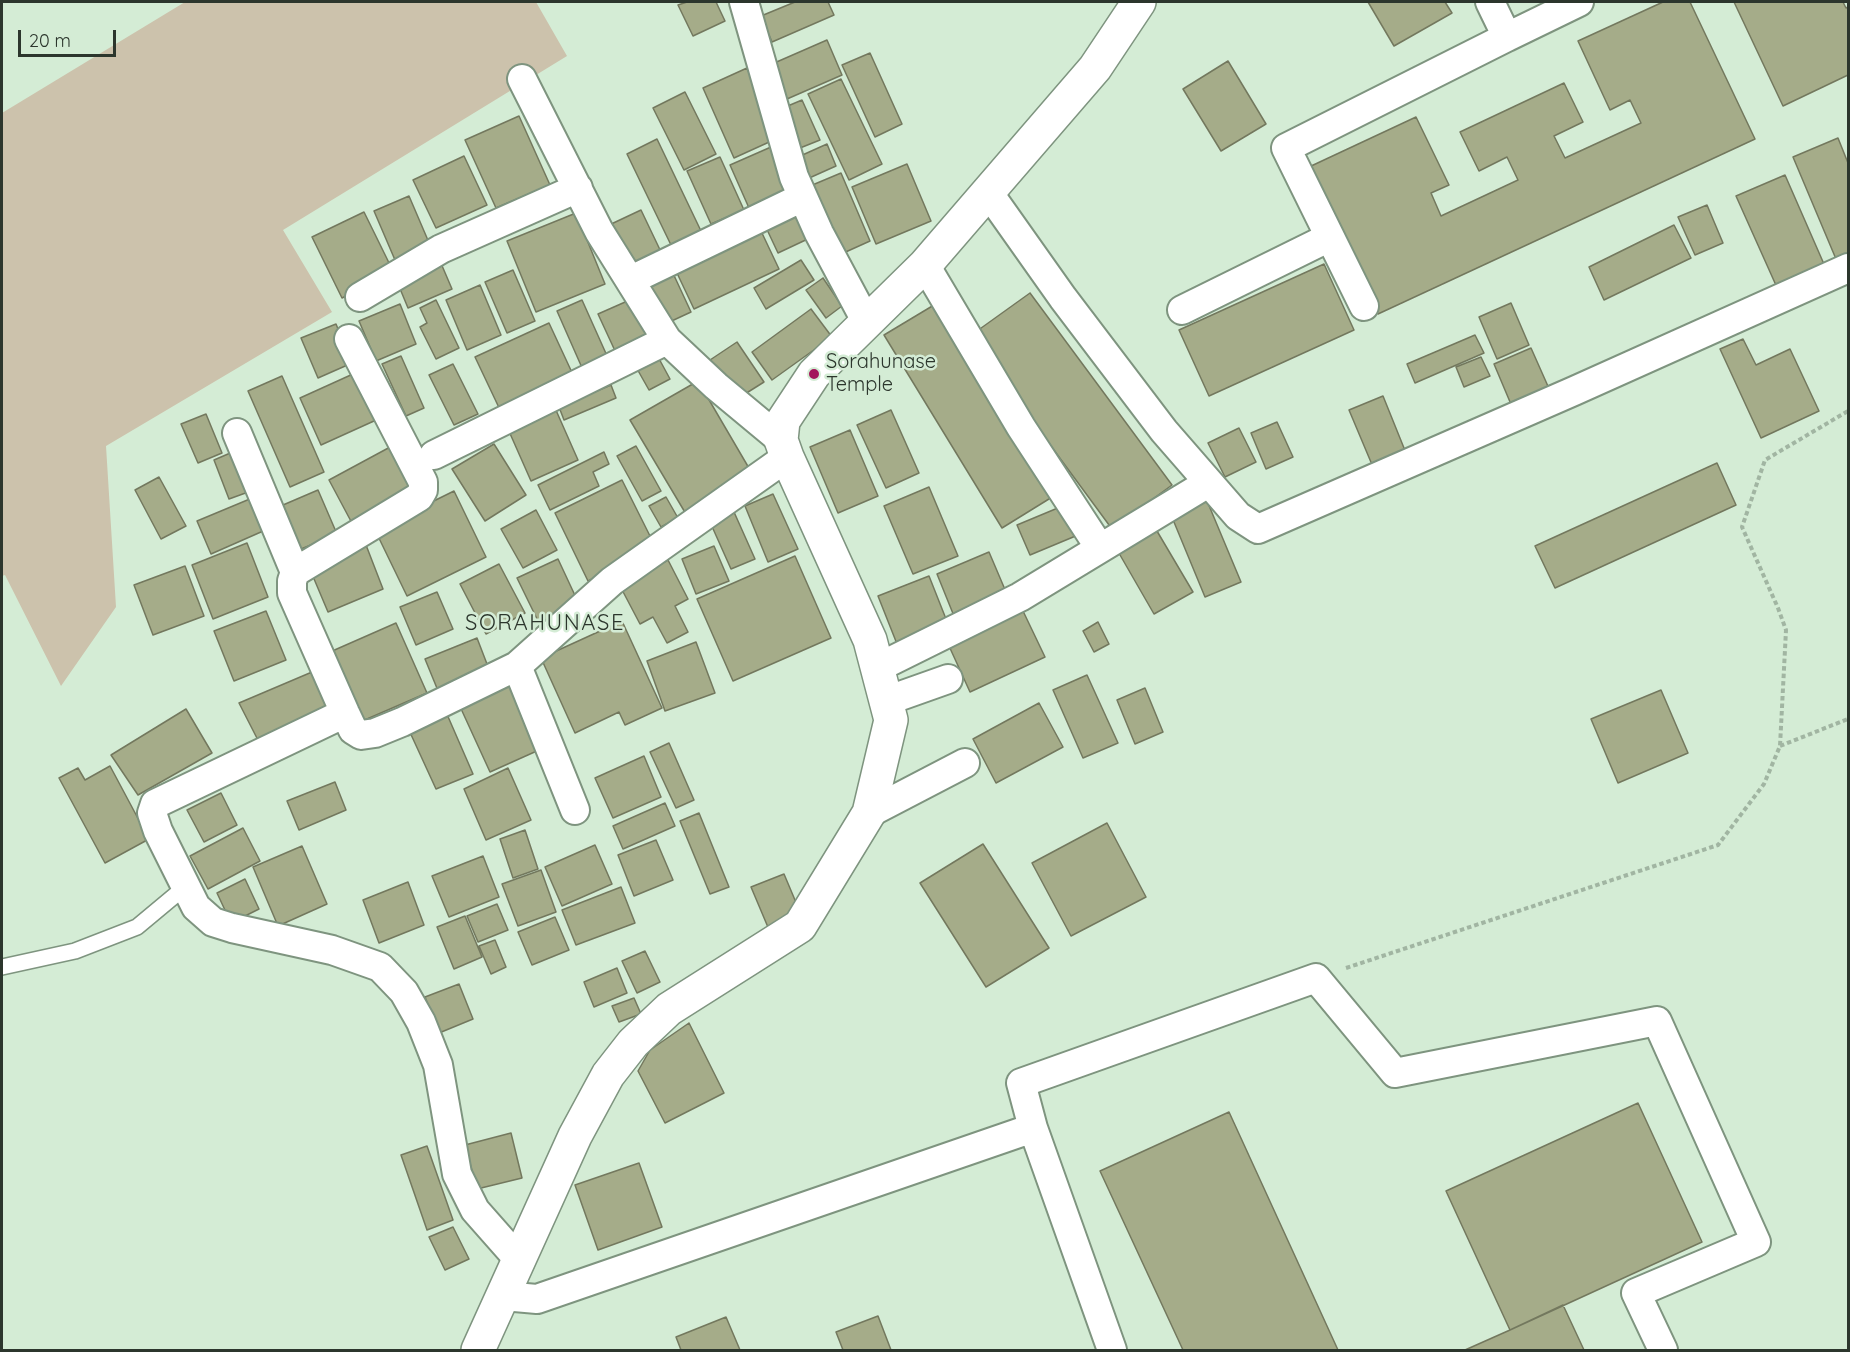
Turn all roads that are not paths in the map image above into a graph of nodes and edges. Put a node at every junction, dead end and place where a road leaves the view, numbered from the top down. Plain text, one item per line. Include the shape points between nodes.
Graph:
1 (744, 2) edge
2 (1139, 2) edge
3 (1490, 2) edge
4 (1579, 2) edge
5 (1507, 37) junction
6 (522, 79) dead end
7 (578, 188) junction
8 (988, 192) junction
9 (803, 197) junction
10 (1330, 237) junction
11 (925, 265) junction
12 (1848, 268) edge
13 (631, 280) junction
14 (360, 297) dead end
15 (1364, 306) dead end
16 (1182, 310) dead end
17 (866, 321) junction
18 (350, 339) dead end
19 (667, 340) junction
20 (237, 433) dead end
21 (784, 448) junction
22 (434, 455) dead end
23 (1208, 483) junction
24 (1101, 548) junction
25 (295, 572) junction
26 (518, 666) junction
27 (878, 668) junction
28 (948, 679) dead end
29 (886, 701) junction
30 (345, 713) junction
31 (965, 763) dead end
32 (575, 810) dead end
33 (869, 813) junction
34 (185, 887) junction
35 (2, 967) edge
36 (1033, 1128) junction
37 (520, 1261) junction
38 (503, 1296) junction
39 (484, 1347) edge
40 (1112, 1350) edge
41 (1663, 1350) edge

1 - 9 street
2 - 8 street via 1095,68
3 - 5 street
4 - 5 street
5 - 10 street via 1286,148
6 - 7 street
7 - 13 street via 599,231
7 - 14 street via 441,249
8 - 11 street
8 - 23 street via 1063,298
9 - 13 street
9 - 17 street
10 - 15 street
10 - 16 street
11 - 17 street
11 - 24 street via 1021,427
12 - 23 street via 1258,529 1239,516
13 - 19 street
17 - 21 street via 814,374 783,421
18 - 25 street via 423,482 423,490 419,497
19 - 21 street
19 - 22 street
20 - 25 street
21 - 26 street via 612,581
21 - 27 street via 870,640
23 - 24 street
24 - 27 street via 1020,597
25 - 30 street via 292,593
26 - 30 street via 375,733 361,735 352,730
26 - 32 street
27 - 29 street
28 - 29 street
29 - 33 street via 891,720
30 - 34 street via 155,804 152,813 158,831
31 - 33 street
33 - 37 street via 800,926 669,1009 633,1042 608,1075 575,1136
34 - 35 lane via 137,927 75,951
34 - 37 street via 196,907 213,922 332,950 380,967 404,992 438,1065 457,1174 475,1210
36 - 38 street via 537,1299
36 - 40 street
36 - 41 street via 1021,1083 1316,978 1395,1073 1657,1020 1756,1242 1636,1293
37 - 38 street
38 - 39 street

